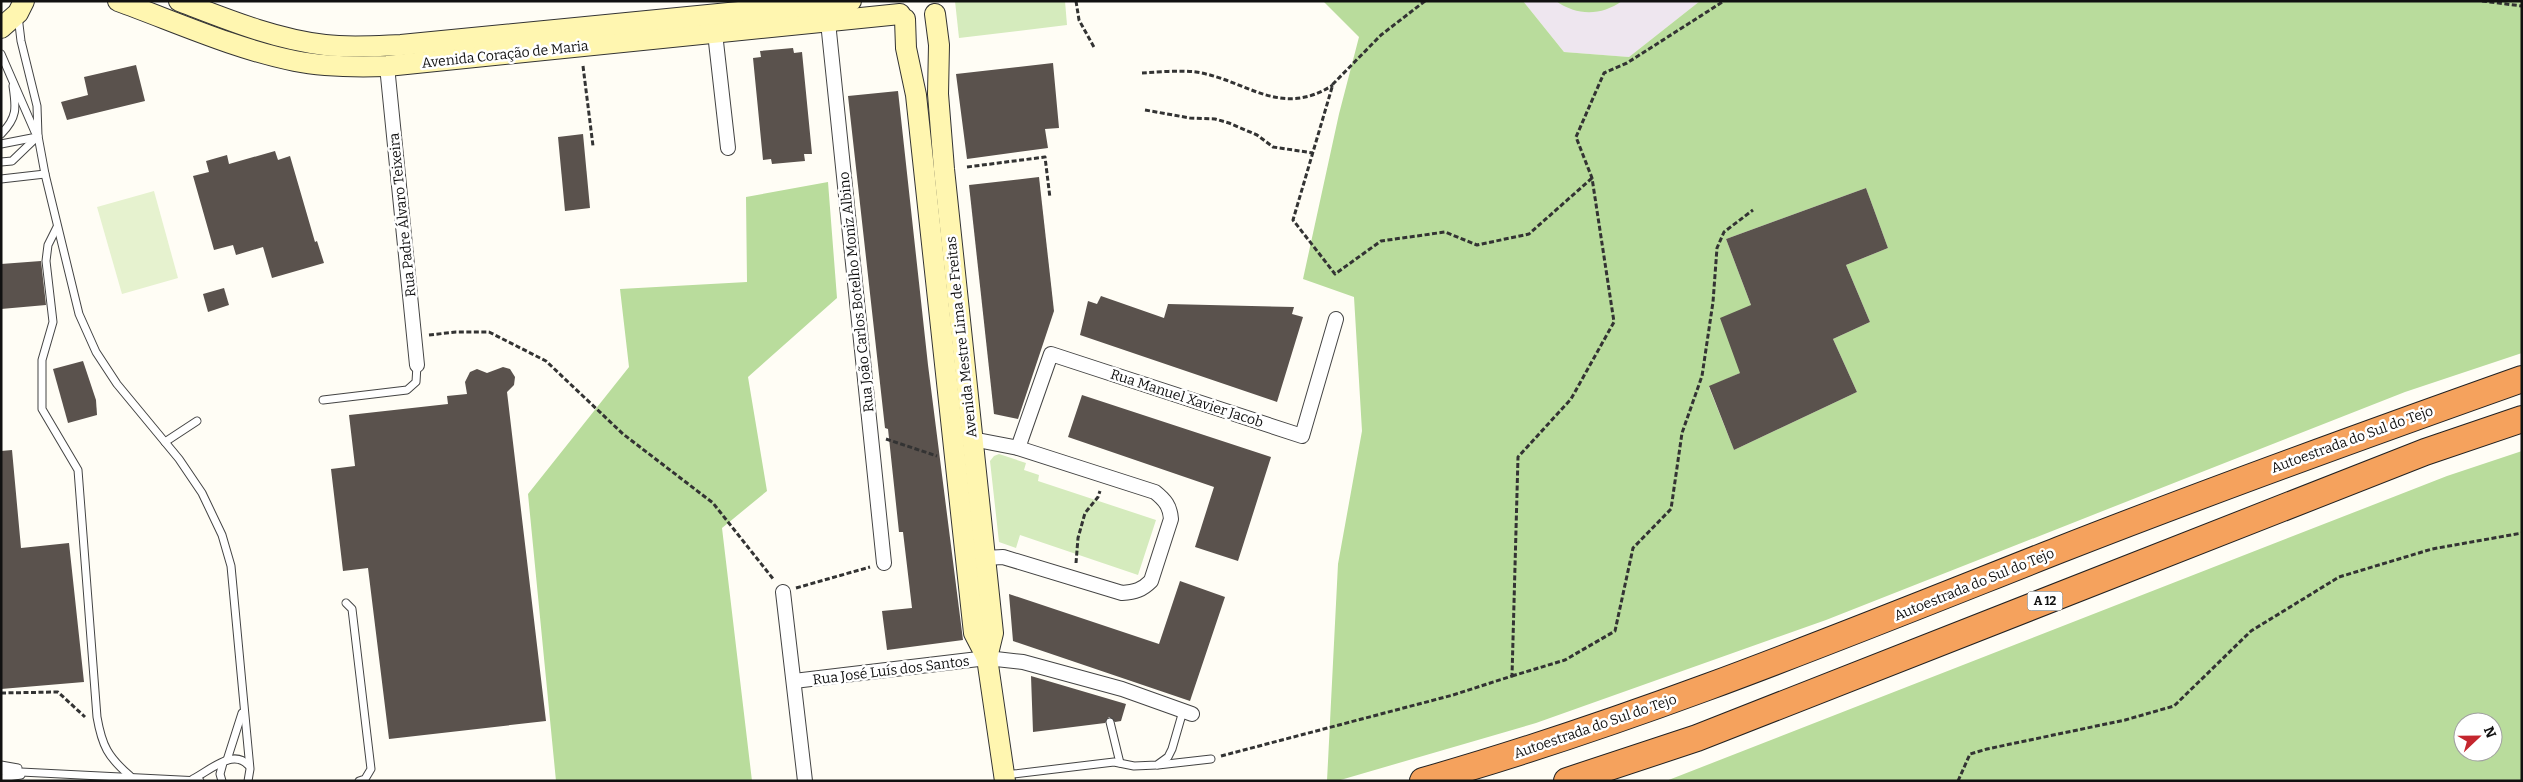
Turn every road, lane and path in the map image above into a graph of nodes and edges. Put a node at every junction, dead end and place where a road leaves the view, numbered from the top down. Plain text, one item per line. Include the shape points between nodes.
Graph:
1 (118, 1) edge
2 (178, 1) edge
3 (851, 1) edge
4 (1076, 1) edge
5 (1425, 1) edge
6 (1724, 1) edge
7 (2482, 1) edge
8 (807, 3) edge
9 (23, 5) edge
10 (2522, 6) edge
11 (211, 7) edge
12 (936, 8) edge
13 (901, 11) edge
14 (828, 22) junction
15 (1, 28) edge
16 (715, 33) junction
17 (1095, 49) dead end
18 (1, 54) edge
19 (387, 66) junction
20 (583, 66) dead end
21 (11, 73) junction
22 (1142, 73) dead end
23 (1334, 84) junction
24 (1145, 110) dead end
25 (1, 134) edge
26 (38, 136) junction
27 (1, 144) edge
28 (593, 146) dead end
29 (728, 148) dead end
30 (1313, 153) junction
31 (1, 162) edge
32 (967, 167) dead end
33 (45, 174) junction
34 (1592, 178) junction
35 (1, 179) edge
36 (1050, 198) dead end
37 (1753, 210) dead end
38 (57, 227) junction
39 (1336, 319) dead end
40 (414, 337) junction
41 (417, 365) joint
42 (2522, 379) edge
43 (323, 400) dead end
44 (2522, 419) edge
45 (198, 421) dead end
46 (883, 438) dead end
47 (972, 439) junction
48 (165, 442) junction
49 (1018, 448) junction
50 (942, 458) dead end
51 (1105, 476) junction
52 (2522, 533) edge
53 (985, 558) junction
54 (884, 563) joint
55 (1072, 578) junction
56 (784, 592) junction
57 (346, 603) dead end
58 (987, 658) junction
59 (1512, 676) junction
60 (794, 682) junction
61 (1, 693) edge
62 (244, 708) junction
63 (1188, 712) joint
64 (88, 719) dead end
65 (1110, 722) dead end
66 (1211, 759) joint
67 (225, 761) junction
68 (1120, 763) junction
69 (1, 765) edge
70 (248, 765) junction
71 (1157, 765) junction
72 (1, 771) edge
73 (41, 772) junction
74 (130, 776) junction
75 (1, 778) edge
76 (1005, 778) edge
77 (251, 779) edge
78 (197, 780) edge
79 (222, 781) edge
80 (359, 781) edge
81 (804, 781) edge
82 (1423, 781) edge
83 (1567, 781) edge
84 (1958, 781) edge

1 - 19 street, Avenida Coração de Maria via 254,51 297,62
2 - 11 street, Avenida Coração de Maria
3 - 8 street, Avenida Coração de Maria
4 - 17 path via 1079,20
5 - 23 path via 1381,35
6 - 34 path via 1627,63 1604,73 1576,137
7 - 10 path
8 - 11 street, Avenida Coração de Maria via 347,47 265,33
9 - 15 street
9 - 26 lane via 20,41 37,106
12 - 13 street, Avenida Coração de Maria via 924,21 910,22
12 - 47 street, Avenida Mestre Lima de Freitas via 944,169
13 - 14 street, Avenida Coração de Maria
13 - 58 street, Avenida Mestre Lima de Freitas via 916,95 974,633
14 - 16 street, Avenida Coração de Maria
14 - 54 street, Rua João Carlos Botelho Moniz Albino
16 - 19 street, Avenida Coração de Maria
16 - 29 street
18 - 21 lane
19 - 40 street, Rua Padre Álvaro Teixeira
20 - 28 path
21 - 25 lane via 16,110
21 - 26 lane
22 - 23 path via 1196,72 1266,96 1284,98 1318,94
23 - 30 path
24 - 30 path via 1215,119 1257,135 1273,147
26 - 27 lane
26 - 31 lane via 12,161
26 - 33 lane
30 - 34 path via 1293,220 1335,274 1381,241 1446,232 1477,244 1529,234
32 - 36 path via 1046,157
33 - 35 lane
33 - 38 lane
34 - 59 path via 1614,322 1572,399 1518,457
37 - 59 path via 1724,232 1717,248 1702,376 1682,434 1671,509 1633,548 1615,631 1565,660
38 - 48 lane via 79,314 96,352 125,395
38 - 74 lane via 48,245 46,262 53,322 42,360 42,409 78,470 100,737 107,753
39 - 49 street, Rua Manuel Xavier Jacob via 1302,436 1051,354
40 - 41 street, Rua Padre Álvaro Teixeira
40 - 56 path via 489,332 546,361 623,434 713,503
41 - 43 lane via 416,382 408,390
42 - 82 highway, Autoestrada do Sul do Tejo via 2154,513 1655,707
44 - 83 highway, A 12 via 2416,456 1697,738
45 - 48 lane
46 - 50 path
47 - 49 street
47 - 53 street, Avenida Mestre Lima de Freitas
48 - 62 lane via 202,493 222,536 231,566
49 - 51 street
51 - 55 path via 1098,498 1085,513
51 - 55 street via 1155,492 1165,500 1171,519 1151,580 1144,588 1122,593
52 - 84 path via 2432,550 2339,577 2251,631 2174,706 2126,720 1970,754
53 - 55 street via 1003,557
53 - 58 street, Avenida Mestre Lima de Freitas via 994,633
54 - 56 path
56 - 60 street, Rua José Luís dos Santos
57 - 80 lane via 352,609 371,769 365,779
58 - 60 street, Rua José Luís dos Santos
58 - 63 street, Rua José Luís dos Santos via 1022,662 1122,689
58 - 76 street, Avenida Mestre Lima de Freitas
59 - 66 path via 1453,695
60 - 81 street, Rua José Luís dos Santos
61 - 64 path via 58,692
62 - 67 lane
62 - 70 lane
63 - 71 lane via 1168,757
65 - 68 lane
66 - 71 lane
67 - 70 lane via 236,757
67 - 78 lane
67 - 79 lane via 220,774
68 - 71 lane
68 - 76 lane
69 - 73 lane
70 - 77 lane
72 - 73 lane
73 - 74 lane
73 - 75 lane
74 - 78 lane

